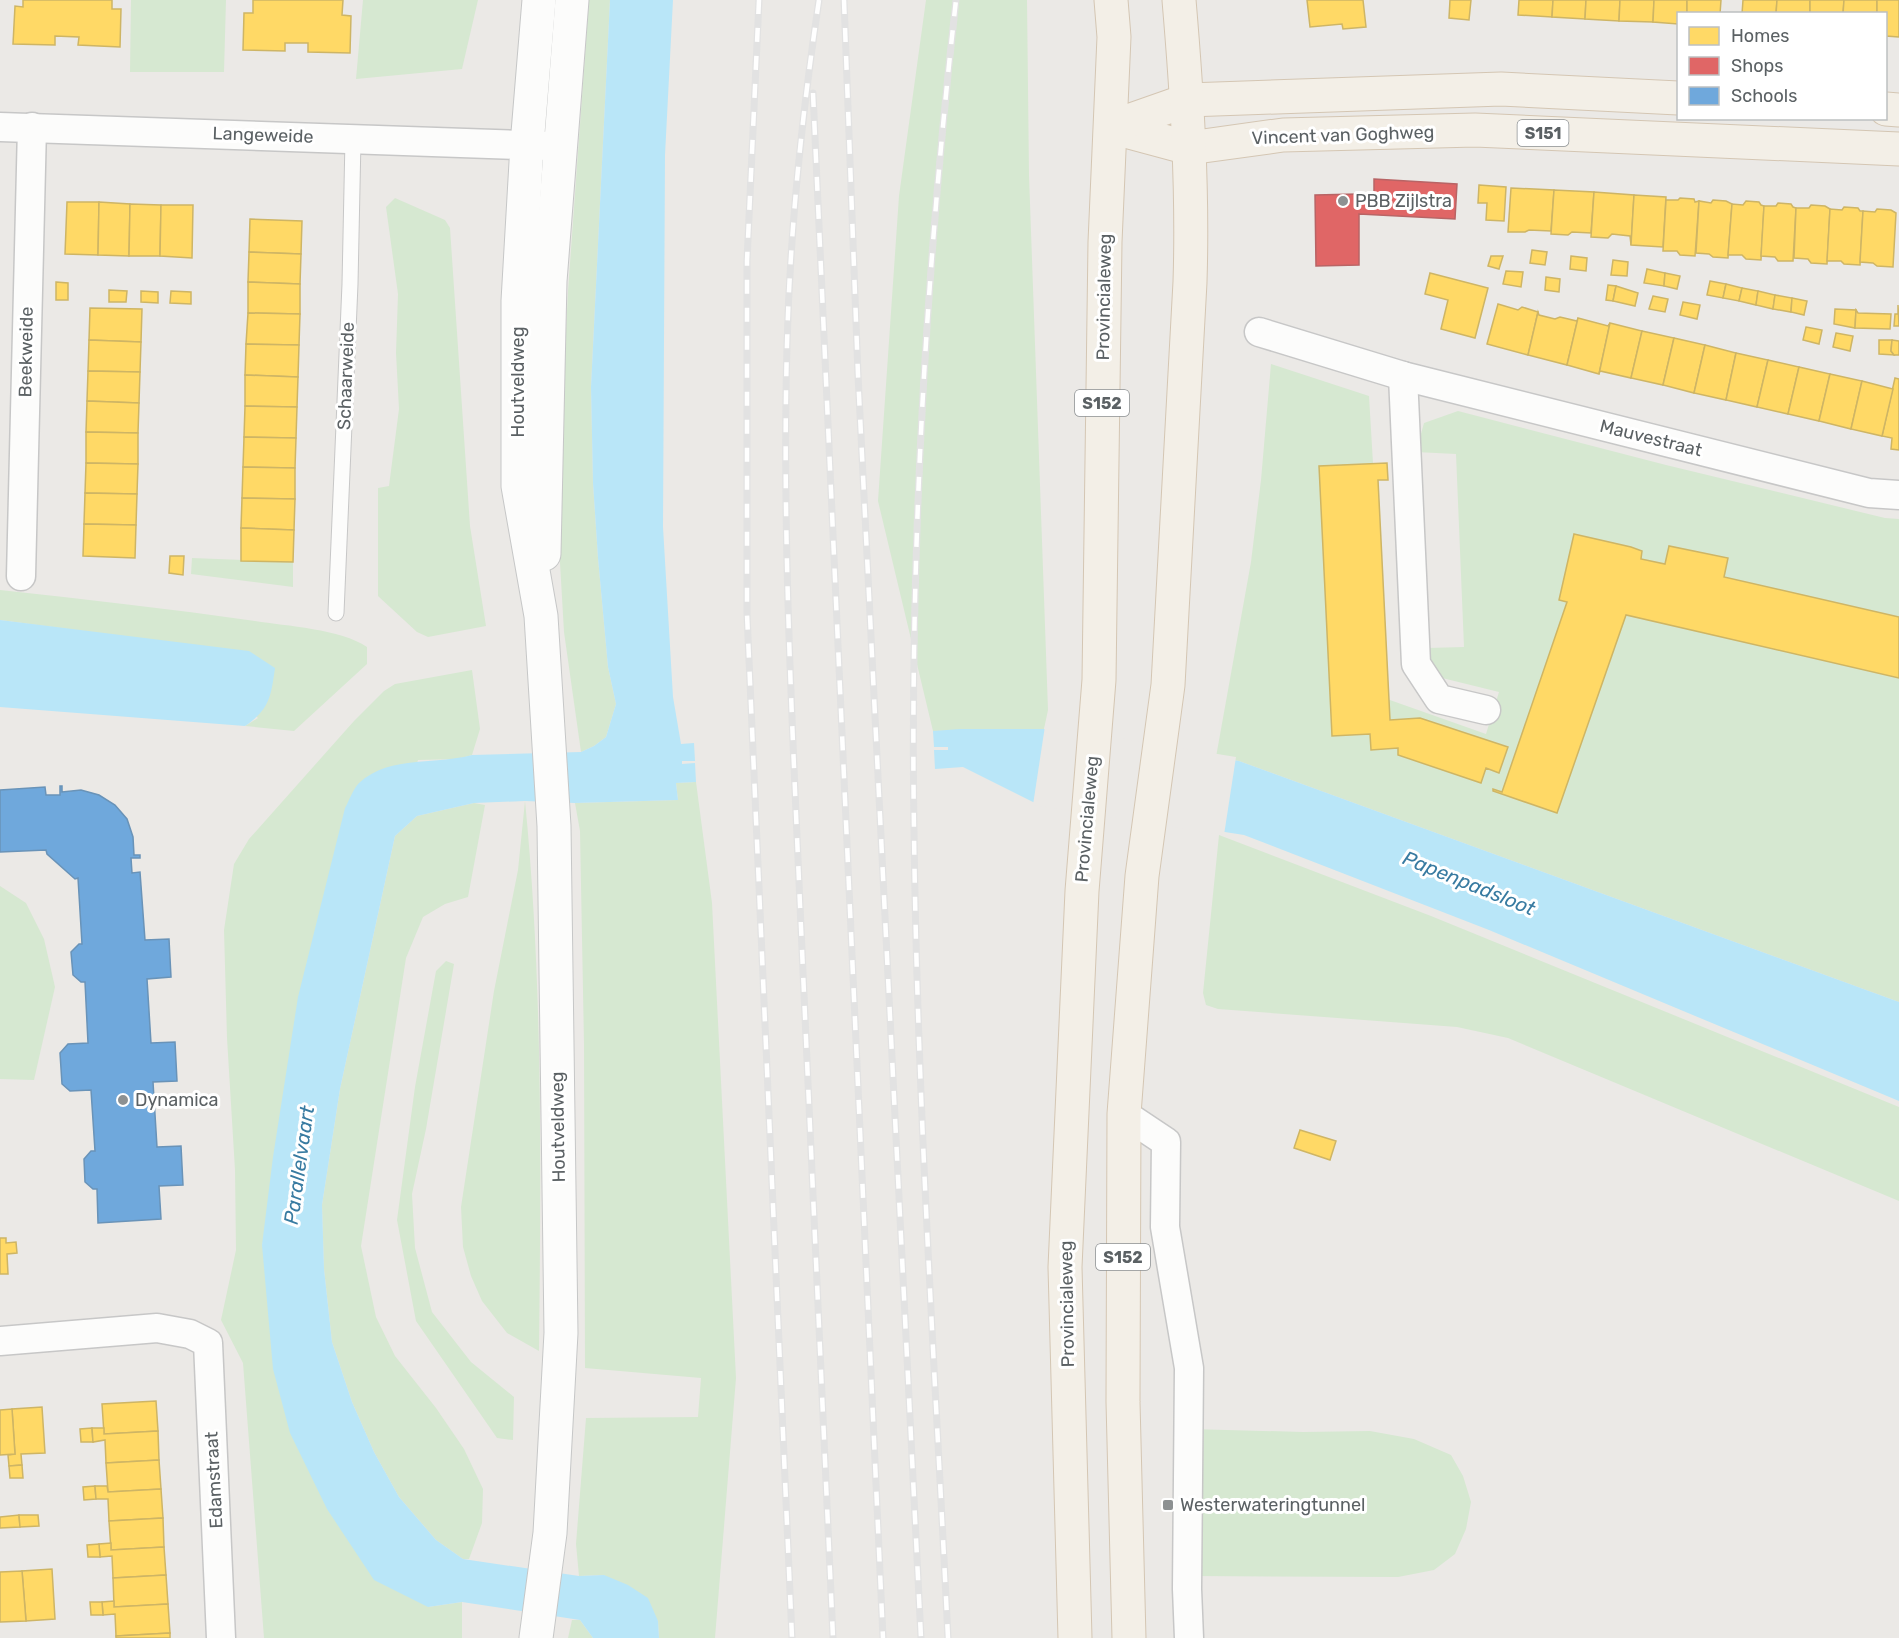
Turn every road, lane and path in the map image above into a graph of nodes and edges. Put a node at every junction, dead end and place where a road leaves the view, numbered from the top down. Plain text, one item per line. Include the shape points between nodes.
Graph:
1 (540, 0) edge
2 (572, 0) edge
3 (1111, 0) edge
4 (1179, 0) edge
5 (1677, 98) edge
6 (1188, 100) junction
7 (0, 127) edge
8 (1111, 127) junction
9 (32, 128) junction
10 (353, 139) junction
11 (527, 146) junction
12 (560, 146) junction
13 (1189, 148) junction
14 (1899, 149) edge
15 (1258, 332) dead end
16 (1403, 376) junction
17 (1899, 495) edge
18 (21, 576) dead end
19 (336, 613) dead end
20 (541, 616) junction
21 (1486, 710) dead end
22 (1124, 1114) junction
23 (0, 1341) edge
24 (221, 1638) edge
25 (536, 1638) edge
26 (1075, 1638) edge
27 (1129, 1638) edge
28 (1189, 1638) edge

1 - 11 street, Houtveldweg
2 - 12 street, Houtveldweg
3 - 8 main road, Provincialeweg / S152
4 - 6 main road, S152
5 - 6 main road via 1501,89
6 - 8 main road
6 - 13 main road, S152
7 - 9 street, Langeweide
8 - 13 main road, Vincent van Goghweg / S151
8 - 26 main road, Provincialeweg / S152 via 1105,242 1099,680 1082,891 1065,1267
9 - 10 street, Langeweide
9 - 18 street, Beekweide
10 - 11 street, Langeweide
10 - 19 lane, Schaarweide
11 - 12 street
11 - 20 street, Houtveldweg via 518,301 518,486
12 - 20 street, Houtveldweg via 550,281
13 - 14 main road, Vincent van Goghweg / S151 via 1283,135 1475,130
13 - 22 main road, S152 via 1190,282 1168,685 1142,876
15 - 16 street, Mauvestraat
16 - 17 street, Mauvestraat via 1869,493
16 - 21 street via 1416,664 1439,699
20 - 25 street, Houtveldweg via 554,826 561,1333 550,1533
22 - 27 main road, S152 via 1123,1402
22 - 28 street via 1166,1142 1165,1227 1189,1368
23 - 24 street, Edamstraat via 157,1328 190,1334 208,1343

